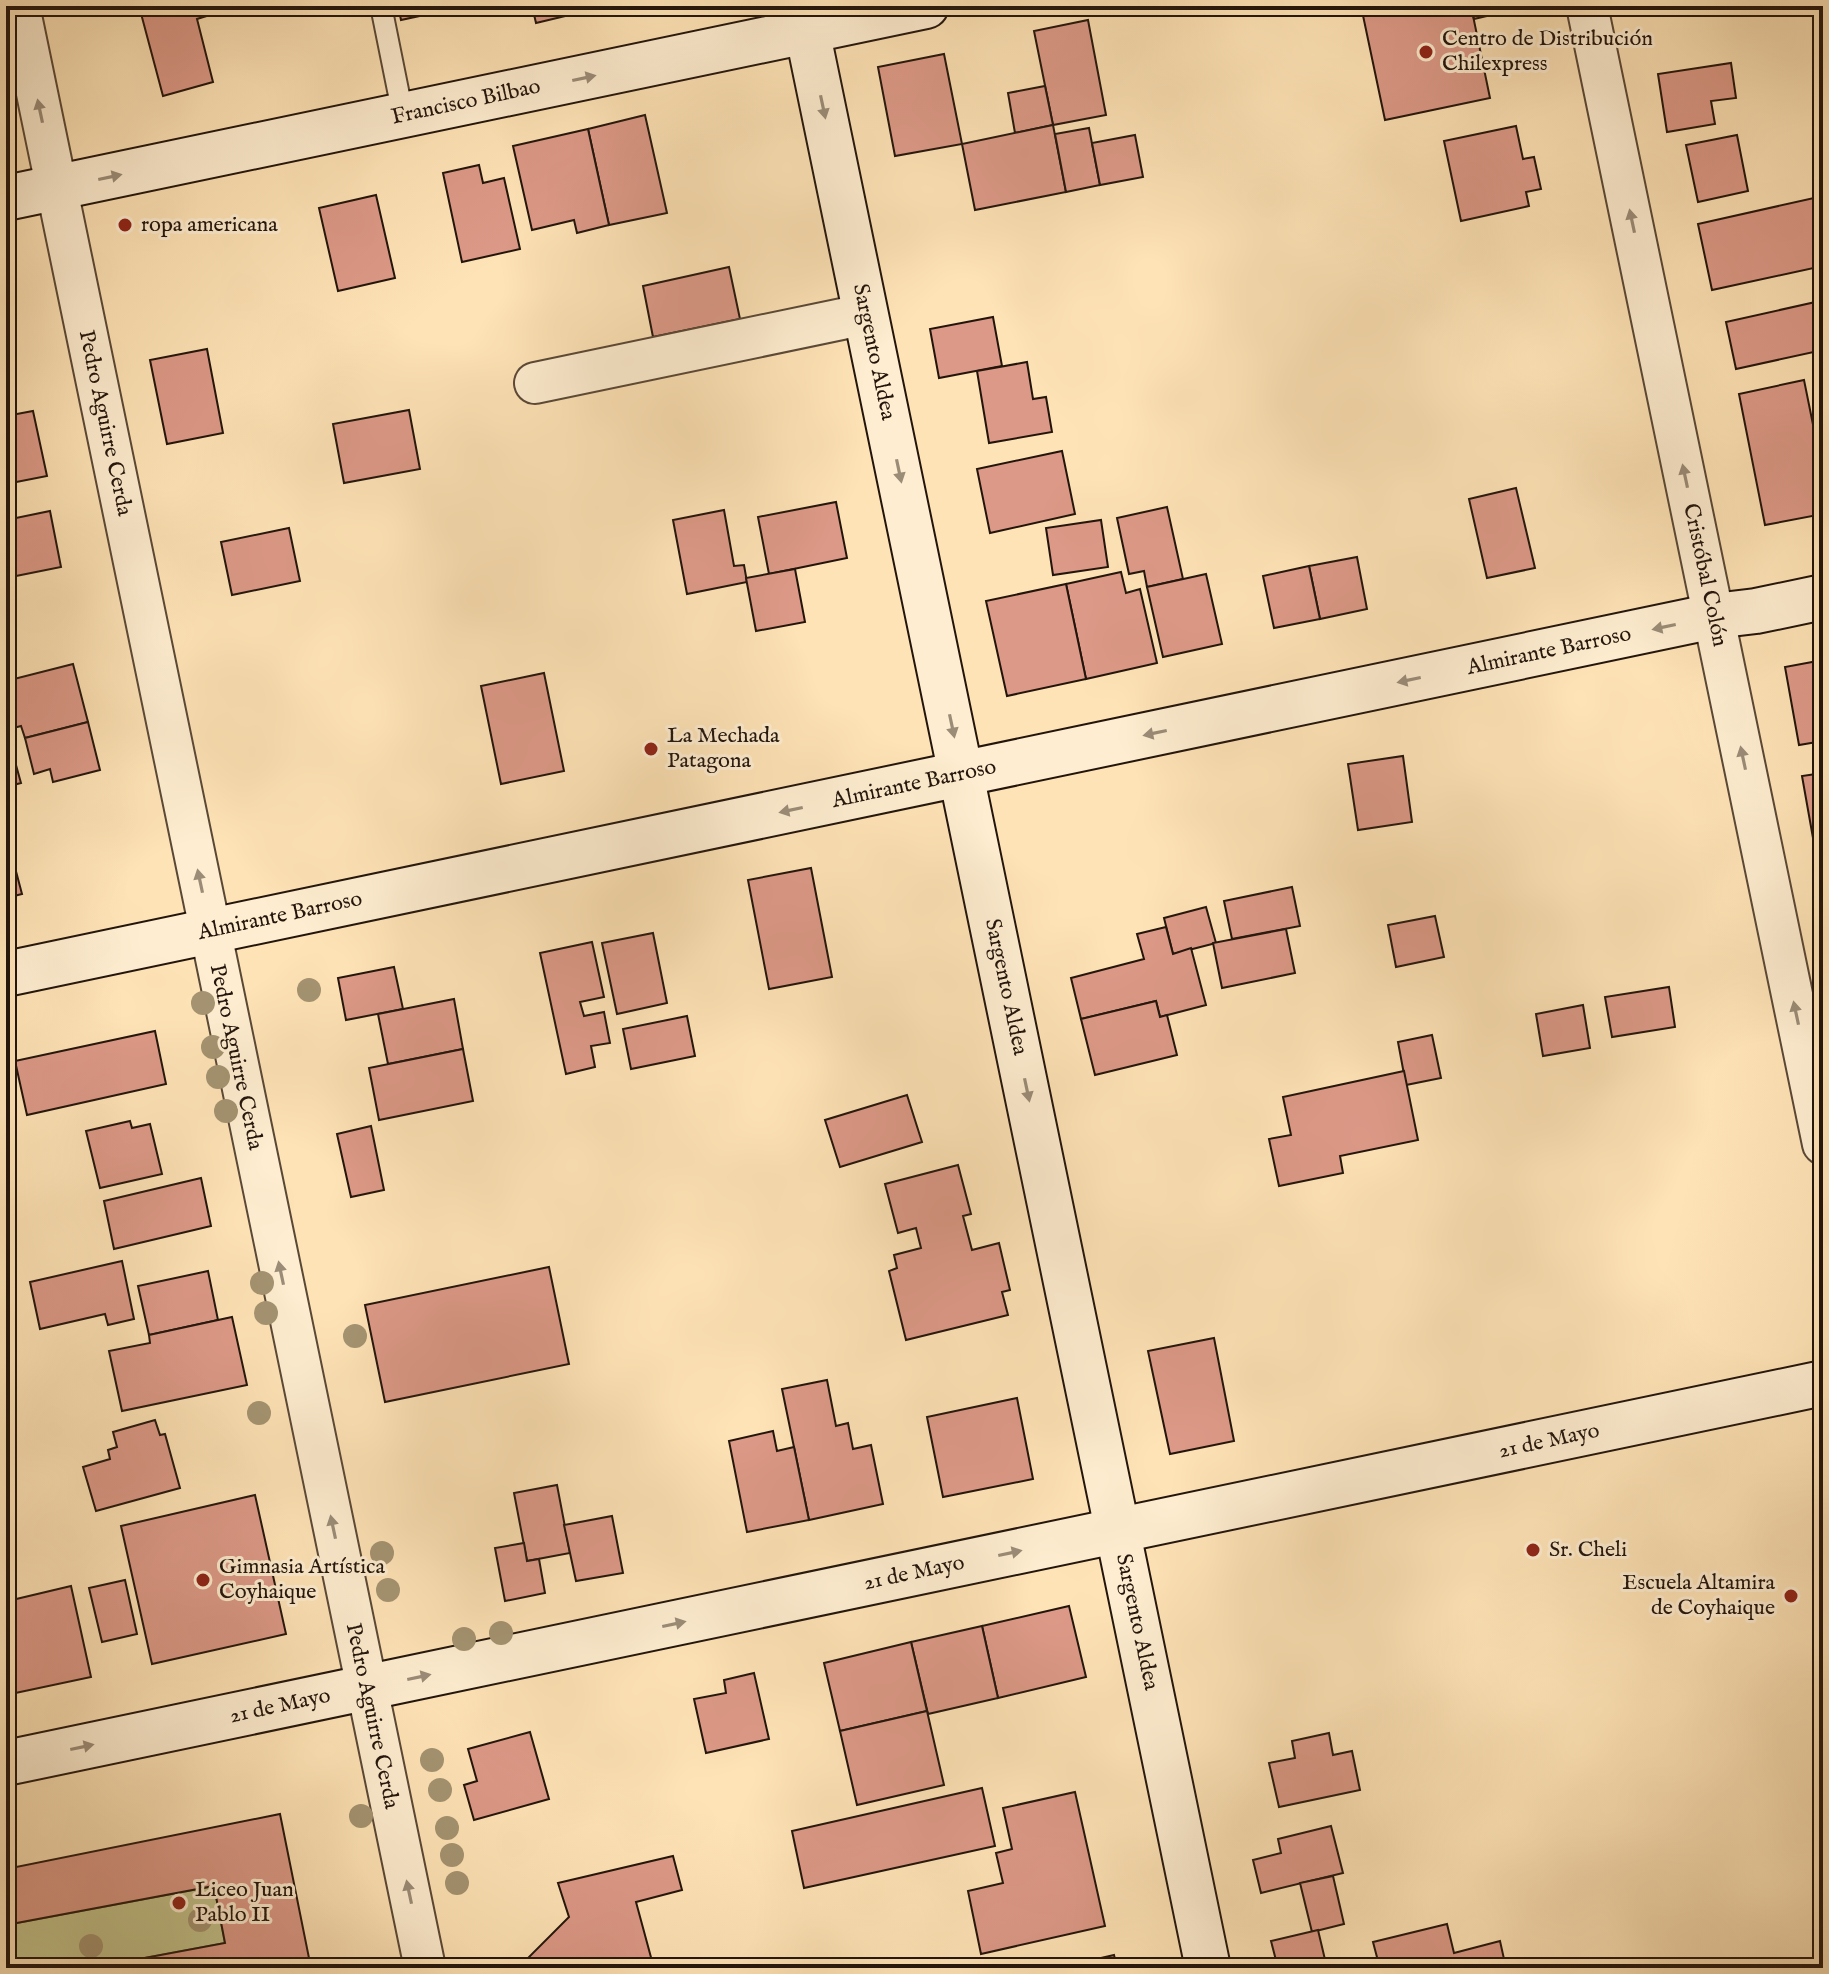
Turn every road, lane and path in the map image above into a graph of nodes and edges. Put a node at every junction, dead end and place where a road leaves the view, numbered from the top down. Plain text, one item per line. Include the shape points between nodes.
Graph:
1 (19, 6) edge
2 (381, 6) edge
3 (926, 6) edge
4 (1587, 6) edge
5 (805, 18) edge
6 (403, 115) junction
7 (56, 188) junction
8 (6, 198) edge
9 (866, 314) junction
10 (535, 383) dead end
11 (1823, 597) edge
12 (1714, 616) junction
13 (961, 774) junction
14 (210, 931) junction
15 (6, 974) edge
16 (1823, 1144) edge
17 (1823, 1383) edge
18 (1118, 1531) junction
19 (367, 1688) junction
20 (6, 1763) edge
21 (425, 1968) edge
22 (1208, 1968) edge

7 -> 1 street, Pedro Aguirre Cerda
2 - 6 lane
3 - 5 street, Francisco Bilbao
12 -> 4 street, Cristóbal Colón
6 -> 5 street, Francisco Bilbao
5 -> 9 street, Sargento Aldea
7 -> 6 street, Francisco Bilbao
7 - 8 street, Francisco Bilbao
14 -> 7 street, Pedro Aguirre Cerda
9 - 10 street
9 -> 13 street, Sargento Aldea
11 - 12 street, Almirante Barroso
12 -> 13 street, Almirante Barroso
16 -> 12 street, Cristóbal Colón
13 -> 14 street, Almirante Barroso
13 -> 18 street, Sargento Aldea
14 - 15 street, Almirante Barroso
19 -> 14 street, Pedro Aguirre Cerda
17 - 18 street, 21 de Mayo
19 -> 18 street, 21 de Mayo
18 - 22 street, Sargento Aldea
20 -> 19 street, 21 de Mayo
21 -> 19 street, Pedro Aguirre Cerda

